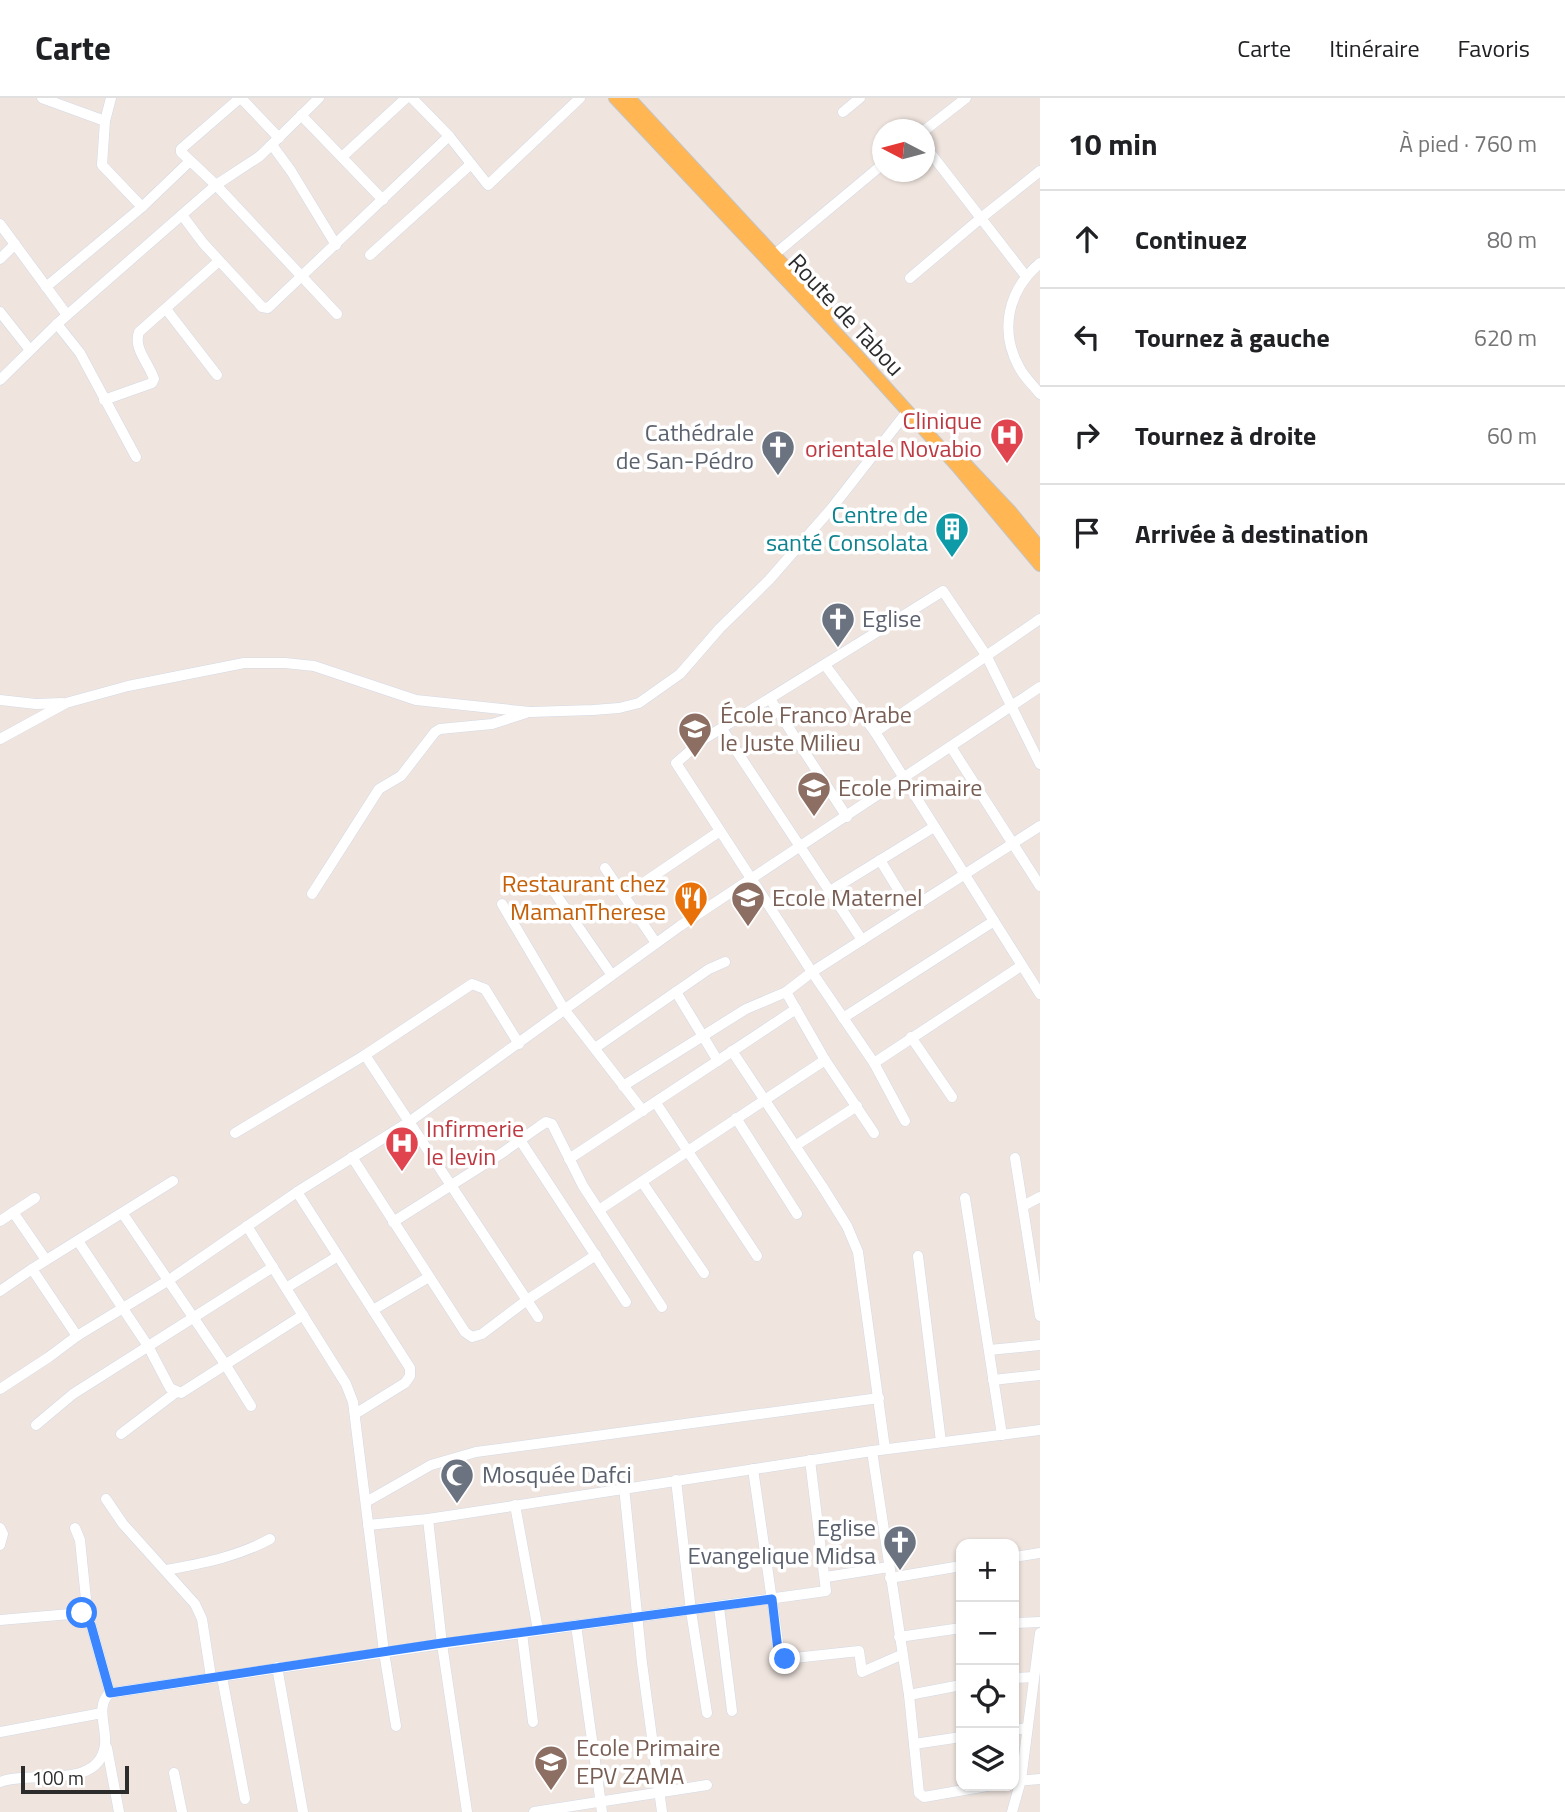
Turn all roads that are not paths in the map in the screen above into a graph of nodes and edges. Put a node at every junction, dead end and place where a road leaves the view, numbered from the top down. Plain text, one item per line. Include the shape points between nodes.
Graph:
1 (42, 98) edge
2 (111, 98) edge
3 (240, 98) edge
4 (319, 98) edge
5 (406, 98) edge
6 (412, 98) edge
7 (580, 98) edge
8 (615, 98) edge
9 (629, 98) edge
10 (860, 98) edge
11 (966, 98) edge
12 (843, 111) dead end
13 (301, 116) junction
14 (105, 121) junction
15 (935, 122) edge
16 (449, 136) junction
17 (275, 142) junction
18 (342, 157) junction
19 (935, 159) edge
20 (190, 161) junction
21 (471, 164) junction
22 (1040, 172) edge
23 (872, 173) edge
24 (216, 185) junction
25 (383, 200) junction
26 (142, 206) junction
27 (182, 215) junction
28 (981, 218) junction
29 (0, 224) edge
30 (15, 244) junction
31 (336, 245) junction
32 (775, 254) junction
33 (370, 255) dead end
34 (0, 259) edge
35 (219, 261) junction
36 (1040, 263) edge
37 (1025, 275) junction
38 (303, 276) junction
39 (910, 278) dead end
40 (46, 287) junction
41 (166, 309) junction
42 (0, 312) edge
43 (337, 314) dead end
44 (67, 315) junction
45 (57, 324) junction
46 (30, 350) junction
47 (217, 375) dead end
48 (0, 380) edge
49 (1040, 394) edge
50 (104, 401) junction
51 (906, 413) junction
52 (136, 457) dead end
53 (1040, 548) edge
54 (1040, 565) edge
55 (1040, 619) edge
56 (986, 654) junction
57 (825, 665) junction
58 (1040, 687) edge
59 (769, 699) junction
60 (0, 700) edge
61 (66, 703) junction
62 (1012, 706) junction
63 (530, 712) junction
64 (722, 729) junction
65 (875, 732) junction
66 (0, 739) edge
67 (951, 747) junction
68 (1039, 758) edge
69 (904, 778) junction
70 (847, 817) junction
71 (1040, 826) edge
72 (934, 827) junction
73 (720, 831) junction
74 (1013, 844) junction
75 (801, 848) junction
76 (880, 860) junction
77 (606, 868) dead end
78 (964, 875) junction
79 (751, 879) junction
80 (548, 883) dead end
81 (1040, 886) edge
82 (830, 891) junction
83 (312, 894) dead end
84 (624, 896) junction
85 (502, 904) dead end
86 (910, 909) junction
87 (994, 921) junction
88 (862, 940) junction
89 (656, 943) junction
90 (725, 962) dead end
91 (1021, 966) junction
92 (812, 972) junction
93 (611, 974) junction
94 (676, 992) junction
95 (786, 992) junction
96 (1040, 994) edge
97 (565, 1009) junction
98 (796, 1009) junction
99 (843, 1018) junction
100 (703, 1036) junction
101 (911, 1037) junction
102 (519, 1044) junction
103 (595, 1048) junction
104 (732, 1051) junction
105 (365, 1055) junction
106 (825, 1060) junction
107 (718, 1061) junction
108 (874, 1063) junction
109 (624, 1086) junction
110 (952, 1097) dead end
111 (765, 1098) junction
112 (656, 1102) junction
113 (857, 1106) junction
114 (643, 1111) junction
115 (736, 1118) junction
116 (905, 1121) dead end
117 (409, 1122) junction
118 (235, 1133) dead end
119 (874, 1133) dead end
120 (520, 1140) junction
121 (795, 1146) junction
122 (689, 1150) junction
123 (352, 1157) junction
124 (1015, 1158) dead end
125 (569, 1159) junction
126 (173, 1181) dead end
127 (642, 1182) junction
128 (452, 1185) junction
129 (297, 1192) junction
130 (1040, 1197) edge
131 (35, 1198) dead end
132 (965, 1198) dead end
133 (1023, 1206) junction
134 (599, 1210) junction
135 (13, 1212) junction
136 (122, 1214) junction
137 (797, 1214) dead end
138 (0, 1221) edge
139 (393, 1222) junction
140 (247, 1226) junction
141 (78, 1241) junction
142 (596, 1255) junction
143 (338, 1256) junction
144 (757, 1256) dead end
145 (918, 1256) dead end
146 (46, 1260) junction
147 (273, 1266) junction
148 (32, 1269) junction
149 (704, 1273) dead end
150 (429, 1277) junction
151 (169, 1280) junction
152 (286, 1288) junction
153 (0, 1291) edge
154 (527, 1300) junction
155 (626, 1302) dead end
156 (662, 1307) dead end
157 (122, 1309) junction
158 (373, 1310) junction
159 (303, 1315) junction
160 (1040, 1316) edge
161 (193, 1317) junction
162 (538, 1317) dead end
163 (77, 1336) junction
164 (1040, 1345) edge
165 (148, 1346) junction
166 (989, 1350) junction
167 (225, 1364) junction
168 (1040, 1375) edge
169 (993, 1380) junction
170 (1, 1387) edge
171 (175, 1393) junction
172 (879, 1398) junction
173 (251, 1406) dead end
174 (355, 1413) junction
175 (36, 1425) dead end
176 (1040, 1430) edge
177 (121, 1434) dead end
178 (1002, 1435) junction
179 (941, 1442) junction
180 (885, 1449) junction
181 (872, 1451) junction
182 (810, 1460) junction
183 (752, 1469) junction
184 (676, 1480) junction
185 (624, 1487) junction
186 (106, 1499) dead end
187 (366, 1502) junction
188 (515, 1505) junction
189 (428, 1519) junction
190 (369, 1525) junction
191 (0, 1528) edge
192 (75, 1528) dead end
193 (270, 1539) dead end
194 (0, 1545) edge
195 (1040, 1553) edge
196 (1019, 1556) edge
197 (956, 1566) edge
198 (167, 1570) junction
199 (889, 1573) junction
200 (826, 1577) junction
201 (772, 1599) junction
202 (719, 1607) junction
203 (691, 1611) junction
204 (637, 1617) junction
205 (88, 1619) junction
206 (0, 1620) edge
207 (1040, 1622) edge
208 (1019, 1623) edge
209 (576, 1625) junction
210 (956, 1629) edge
211 (538, 1630) junction
212 (522, 1633) junction
213 (1040, 1633) edge
214 (899, 1637) junction
215 (442, 1643) junction
216 (384, 1652) junction
217 (901, 1655) junction
218 (277, 1667) junction
219 (217, 1677) junction
220 (1034, 1677) junction
221 (1019, 1678) edge
222 (956, 1686) edge
223 (110, 1693) junction
224 (909, 1695) junction
225 (732, 1711) dead end
226 (1035, 1712) edge
227 (102, 1713) junction
228 (707, 1713) dead end
229 (533, 1722) dead end
230 (396, 1726) dead end
231 (1027, 1728) junction
232 (1019, 1729) edge
233 (0, 1732) edge
234 (956, 1738) edge
235 (105, 1740) junction
236 (914, 1744) junction
237 (1019, 1770) edge
238 (174, 1773) dead end
239 (1040, 1779) edge
240 (1019, 1780) edge
241 (0, 1782) edge
242 (708, 1785) dead end
243 (958, 1791) edge
244 (1015, 1791) edge
245 (659, 1794) junction
246 (245, 1799) dead end
247 (601, 1807) edge
248 (546, 1811) edge
249 (119, 1812) edge
250 (182, 1812) edge
251 (303, 1812) edge
252 (467, 1812) edge
253 (534, 1812) edge
254 (662, 1812) edge
255 (1012, 1812) edge

1 - 14 street
2 - 14 street
3 - 17 street
3 - 20 street via 181,149
4 - 13 street
5 - 18 street
6 - 16 street
7 - 21 street via 488,185
8 - 51 main road, Route de Tabou
9 - 32 main road, Route de Tabou
10 - 12 street
11 - 15 street
13 - 17 street
13 - 18 street
14 - 26 street via 102,165
16 - 21 street
16 - 25 street
17 - 24 street
17 - 31 street
18 - 25 street
19 - 28 street
20 - 24 street
20 - 26 street
21 - 33 street
22 - 28 street
23 - 32 street
24 - 27 street
24 - 38 street
25 - 31 street
26 - 40 street
27 - 35 street
27 - 44 street
28 - 37 street
28 - 39 street
29 - 30 street
30 - 34 street
30 - 40 street
31 - 38 street
32 - 53 main road, Route de Tabou
35 - 38 street via 265,308
35 - 41 street
36 - 37 street
37 - 49 street via 1007,321 1009,340 1020,368
38 - 43 street
40 - 44 street
41 - 47 street
41 - 50 street via 137,338 152,383
42 - 46 street
44 - 45 street
45 - 46 street
45 - 50 street via 80,353
46 - 48 street
50 - 52 street
51 - 54 main road, Route de Tabou
51 - 63 street via 831,509 680,674 639,703
55 - 56 street
56 - 57 street via 943,591
56 - 62 street
56 - 65 street
57 - 59 street
57 - 65 street
58 - 62 street
59 - 64 street
59 - 70 street
60 - 61 street
61 - 63 street via 204,669 285,663 314,666 416,700
61 - 66 street
62 - 67 street
62 - 68 street
63 - 83 street via 492,724 435,732 401,776 379,789
64 - 73 street via 676,763
64 - 75 street
65 - 69 street
67 - 69 street
67 - 74 street
69 - 70 street
69 - 72 street
70 - 75 street
71 - 74 street
72 - 76 street
72 - 78 street
73 - 79 street
73 - 84 street
74 - 78 street
74 - 81 street
75 - 79 street
75 - 82 street
76 - 82 street
76 - 86 street
77 - 84 street
78 - 86 street
78 - 87 street
79 - 89 street
79 - 92 street
80 - 93 street
82 - 88 street
84 - 89 street
85 - 97 street
86 - 88 street
87 - 91 street
87 - 99 street
88 - 92 street
89 - 93 street
90 - 94 street
91 - 96 street
91 - 101 street
92 - 95 street
92 - 99 street
93 - 97 street
94 - 100 street
94 - 103 street
95 - 98 street
95 - 100 street via 746,1009
97 - 102 street
97 - 103 street
98 - 104 street
98 - 106 street
99 - 108 street
100 - 107 street
100 - 109 street
101 - 108 street
101 - 110 street
102 - 105 street via 485,989 472,984
102 - 117 street
103 - 109 street
104 - 107 street
104 - 111 street
105 - 117 street
105 - 118 street
106 - 111 street
106 - 113 street
107 - 112 street
108 - 116 street
109 - 114 street
111 - 115 street
111 - 121 street
112 - 114 street
112 - 122 street
113 - 119 street
113 - 121 street
114 - 125 street
115 - 122 street
115 - 137 street
117 - 123 street
117 - 128 street
120 - 125 street via 546,1122 552,1124
120 - 128 street
120 - 142 street
121 - 172 street via 847,1226 858,1252
122 - 127 street
122 - 144 street
123 - 129 street
123 - 139 street
124 - 133 street
125 - 134 street
126 - 136 street
127 - 134 street
127 - 149 street
128 - 139 street
128 - 154 street
129 - 140 street
129 - 143 street
130 - 133 street
131 - 135 street
132 - 166 street
133 - 160 street
134 - 156 street
135 - 138 street
135 - 146 street
136 - 141 street
136 - 151 street
139 - 150 street
140 - 147 street
140 - 151 street
141 - 146 street
141 - 157 street
142 - 154 street
142 - 155 street
143 - 152 street
143 - 158 street
145 - 179 street
146 - 148 street
147 - 152 street
147 - 161 street
148 - 153 street
148 - 163 street
150 - 154 street via 472,1337
150 - 158 street
151 - 157 street
151 - 161 street
152 - 159 street
154 - 162 street
157 - 163 street
157 - 165 street
158 - 174 street via 410,1367 410,1376
159 - 167 street
159 - 174 street via 346,1384
161 - 165 street
161 - 167 street
163 - 170 street
164 - 166 street
165 - 171 street
165 - 175 street via 64,1400
166 - 169 street
167 - 171 street
167 - 173 street
168 - 169 street
169 - 178 street
171 - 177 street
172 - 180 street
172 - 187 street via 476,1452 431,1465
174 - 187 street
176 - 178 street
178 - 179 street
179 - 180 street
180 - 181 street
181 - 182 street
181 - 199 street
182 - 183 street
182 - 200 street
183 - 184 street
183 - 201 street
184 - 185 street
184 - 203 street
185 - 188 street
185 - 204 street
186 - 198 street
187 - 190 street
188 - 189 street
188 - 211 street
189 - 190 street
189 - 215 street
190 - 216 street
191 - 194 street
192 - 205 street
193 - 198 street via 212,1562
195 - 196 street
197 - 199 street
198 - 219 street via 195,1604
199 - 200 street
199 - 214 street
200 - 201 street via 826,1591
201 - 202 street
201 - 217 street via 778,1650 785,1659 859,1651 862,1672
202 - 203 street
202 - 225 street
203 - 204 street
203 - 228 street
204 - 209 street
204 - 245 street
205 - 206 street via 82,1613
205 - 223 street
207 - 208 street
209 - 211 street
209 - 247 street
210 - 214 street
211 - 212 street
212 - 215 street
212 - 229 street
213 - 220 street
214 - 217 street
215 - 216 street
215 - 252 street
216 - 218 street
216 - 230 street
217 - 224 street
218 - 219 street
218 - 251 street
219 - 223 street
219 - 246 street
220 - 221 street
220 - 226 street
222 - 224 street
223 - 227 street
224 - 236 street
226 - 231 street
227 - 233 street
227 - 235 street
231 - 232 street
231 - 237 street
234 - 236 street
235 - 241 street via 102,1759 79,1774
235 - 249 street
236 - 243 street via 919,1793 924,1797
238 - 250 street
239 - 240 street
242 - 245 street
244 - 255 street
245 - 247 street
245 - 254 street
247 - 248 street
248 - 253 street

